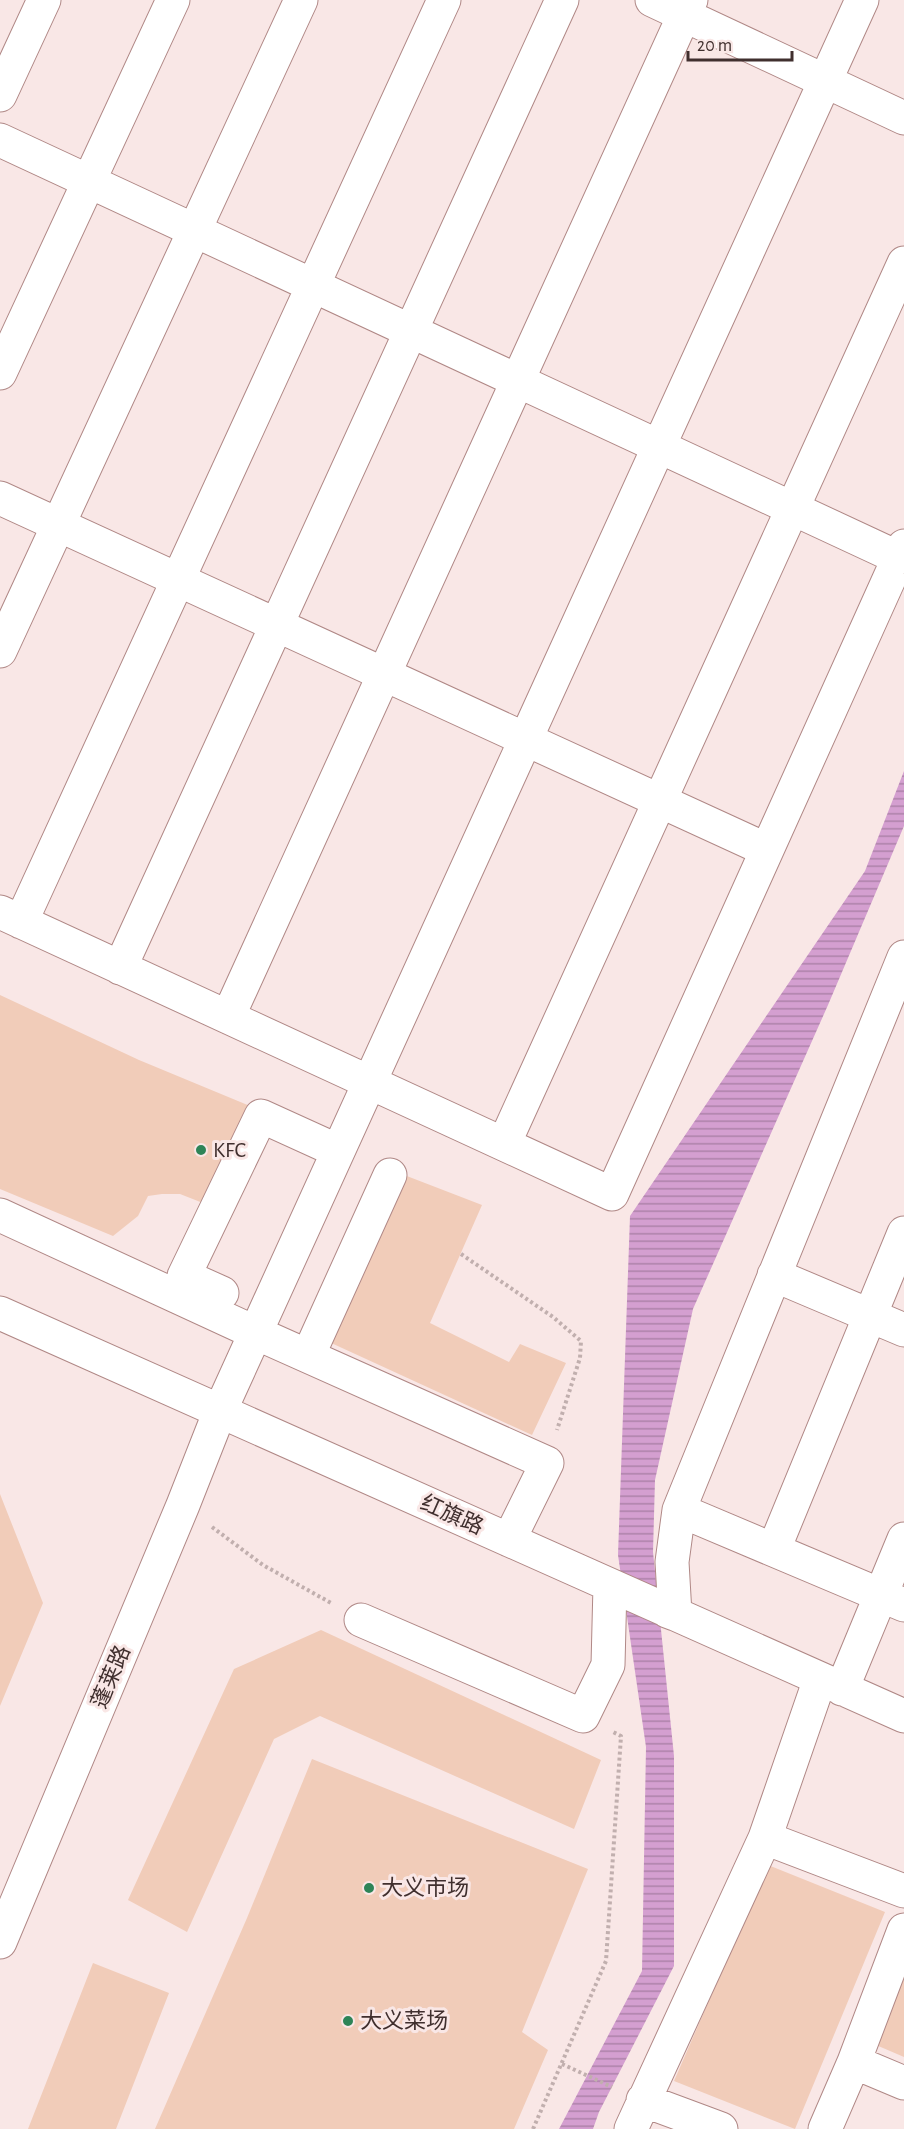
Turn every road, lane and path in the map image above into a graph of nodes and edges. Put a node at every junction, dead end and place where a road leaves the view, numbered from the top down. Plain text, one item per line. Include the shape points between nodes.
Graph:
1 (44, 0) edge
2 (173, 0) edge
3 (301, 0) edge
4 (444, 0) edge
5 (562, 0) edge
6 (652, 0) edge
7 (862, 0) edge
8 (688, 8) edge
9 (825, 81) junction
10 (0, 95) edge
11 (904, 118) edge
12 (0, 140) edge
13 (89, 182) junction
14 (194, 231) junction
15 (904, 262) edge
16 (313, 286) junction
17 (411, 331) junction
18 (0, 373) edge
19 (518, 381) junction
20 (659, 447) junction
21 (0, 498) edge
22 (792, 508) junction
23 (58, 524) junction
24 (902, 552) edge
25 (178, 579) junction
26 (277, 625) junction
27 (0, 651) edge
28 (384, 674) junction
29 (526, 739) junction
30 (659, 801) junction
31 (767, 850) junction
32 (11, 917) edge
33 (904, 957) edge
34 (120, 968) junction
35 (228, 1017) junction
36 (370, 1082) junction
37 (504, 1144) junction
38 (338, 1151) junction
39 (390, 1174) dead end
40 (0, 1215) edge
41 (904, 1233) edge
42 (461, 1254) dead end
43 (774, 1275) junction
44 (0, 1313) edge
45 (870, 1315) junction
46 (261, 1323) junction
47 (904, 1330) edge
48 (308, 1356) junction
49 (220, 1411) junction
50 (547, 1462) junction
51 (183, 1505) junction
52 (679, 1510) junction
53 (904, 1539) edge
54 (509, 1540) junction
55 (774, 1549) junction
56 (616, 1588) junction
57 (893, 1600) edge
58 (671, 1612) junction
59 (361, 1620) joint
60 (831, 1684) junction
61 (583, 1716) junction
62 (904, 1716) edge
63 (765, 1838) junction
64 (904, 1891) edge
65 (904, 1929) edge
66 (0, 1942) edge
67 (854, 2062) junction
68 (562, 2064) junction
69 (904, 2084) edge
70 (637, 2115) edge
71 (533, 2129) edge
72 (721, 2129) edge
73 (825, 2129) edge

1 - 10 street
2 - 13 street
3 - 14 street
4 - 16 street
5 - 17 street
6 - 8 street
7 - 9 street, 蓬莱路
8 - 9 street
8 - 19 street
9 - 11 street
9 - 20 street, 蓬莱路
12 - 13 street
13 - 14 street
13 - 18 street
14 - 16 street
14 - 23 street
15 - 22 street
16 - 17 street
16 - 25 street
17 - 19 street
17 - 26 street
19 - 20 street
19 - 28 street
20 - 22 street
20 - 29 street, 蓬莱路
21 - 23 street
22 - 24 street
22 - 30 street
23 - 25 street
23 - 27 street
24 - 31 street
25 - 26 street
25 - 32 street
26 - 28 street
26 - 34 street
28 - 29 street
28 - 35 street
29 - 30 street
29 - 36 street, 蓬莱路
30 - 31 street
30 - 37 street
31 - 37 street via 612,1194
32 - 34 street
33 - 43 street
34 - 35 street
35 - 36 street
36 - 37 street
36 - 38 street, 蓬莱路
38 - 46 street, 蓬莱路
38 - 46 street via 261,1116 184,1276
39 - 48 street
40 - 46 street
41 - 45 street
42 - 50 path via 581,1341 580,1358
43 - 45 street
43 - 52 street
44 - 49 street, 红旗路
45 - 47 street
45 - 55 street
46 - 48 street
46 - 49 street, 蓬莱路
48 - 50 street
49 - 51 street, 蓬莱路
49 - 54 street, 红旗路
50 - 54 street
51 - 59 path via 263,1565
51 - 66 street, 蓬莱路
52 - 55 street
52 - 58 street
53 - 57 street
54 - 56 street, 红旗路
55 - 57 street
56 - 58 street, 红旗路
56 - 61 street via 608,1665
57 - 60 street
58 - 60 street, 红旗路
59 - 61 street
60 - 62 street, 红旗路
60 - 63 street
61 - 68 path via 621,1736 606,1961
63 - 64 street
63 - 70 street
65 - 67 street
67 - 69 street
67 - 73 street
68 - 70 path
68 - 71 path
70 - 72 street

